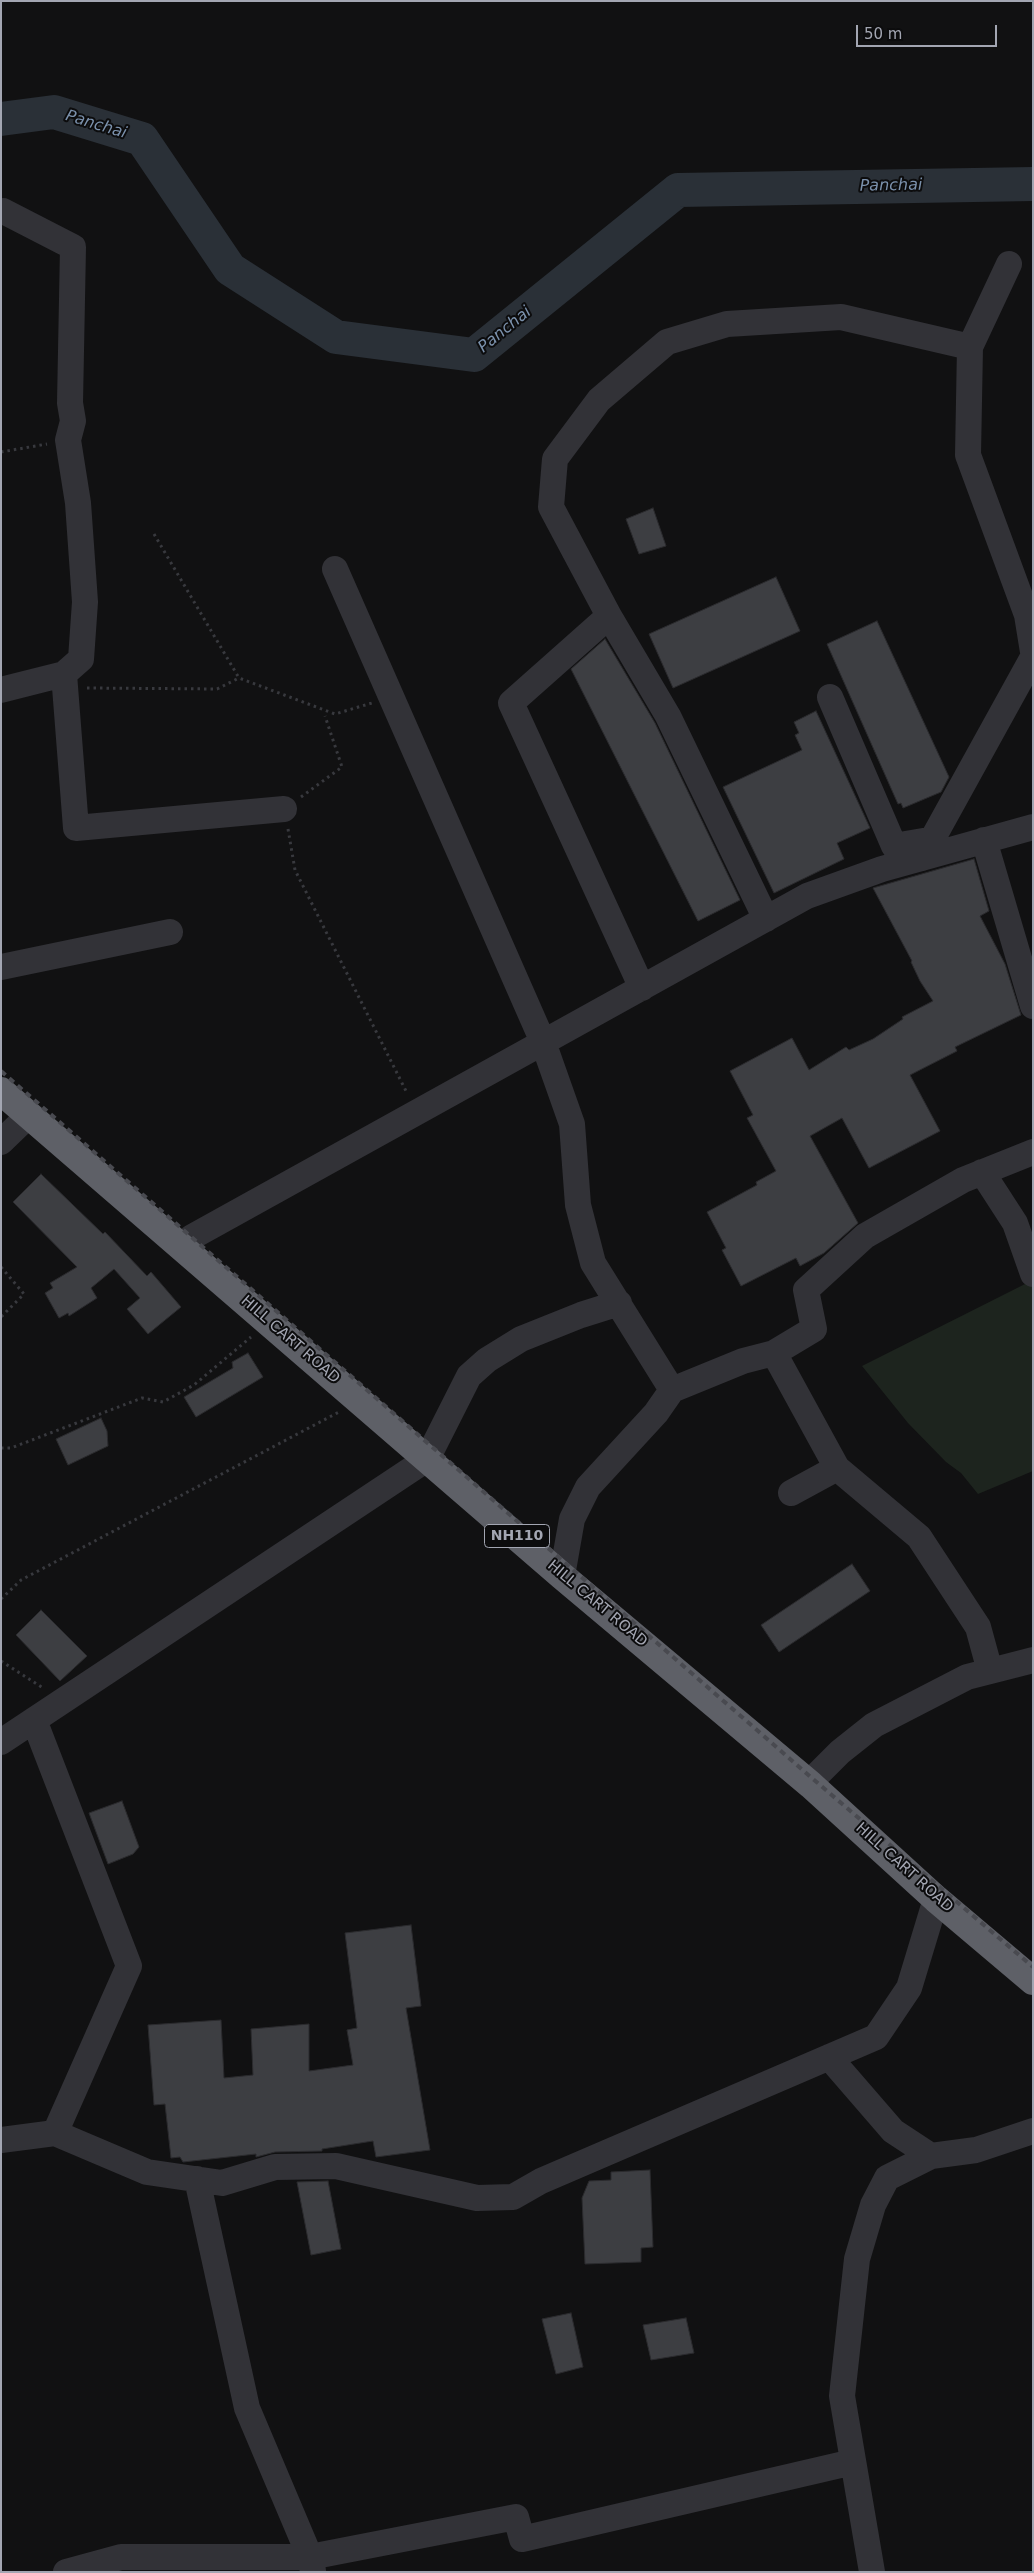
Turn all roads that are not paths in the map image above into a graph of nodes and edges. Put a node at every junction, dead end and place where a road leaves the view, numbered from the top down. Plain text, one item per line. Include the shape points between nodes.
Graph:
1 (4, 212) dead end
2 (1009, 264) dead end
3 (970, 347) junction
4 (335, 569) dead end
5 (609, 616) junction
6 (1033, 652) edge
7 (1033, 657) edge
8 (64, 681) junction
9 (1, 690) edge
10 (830, 697) dead end
11 (284, 809) road end
12 (1033, 827) edge
13 (984, 840) junction
14 (927, 848) junction
15 (766, 919) junction
16 (170, 932) dead end
17 (1, 967) edge
18 (642, 988) junction
19 (1033, 1006) edge
20 (543, 1042) junction
21 (1, 1091) edge
22 (29, 1115) junction
23 (1, 1142) edge
24 (1033, 1152) edge
25 (982, 1172) junction
26 (182, 1247) junction
27 (1033, 1274) edge
28 (619, 1303) junction
29 (774, 1353) junction
30 (672, 1390) junction
31 (427, 1459) junction
32 (837, 1468) junction
33 (791, 1493) dead end
34 (562, 1576) junction
35 (1033, 1660) edge
36 (990, 1671) junction
37 (34, 1720) junction
38 (1, 1742) edge
39 (811, 1785) junction
40 (936, 1899) junction
41 (1033, 1981) edge
42 (829, 2057) junction
43 (1033, 2131) edge
44 (55, 2132) junction
45 (1, 2140) edge
46 (931, 2156) junction
47 (197, 2179) junction
48 (853, 2462) junction
49 (312, 2564) edge
50 (66, 2572) edge
51 (872, 2572) edge

1 - 8 street via 73,247 70,403 73,421 68,440 78,502 86,602 81,660
2 - 3 street
3 - 5 street via 841,317 727,324 667,342 599,400 555,459 551,508
3 - 6 street via 968,454 1027,615
4 - 20 street
5 - 15 street via 668,716
5 - 18 street via 511,703
7 - 14 street
8 - 9 street
8 - 11 street via 76,828
10 - 14 street via 894,846
12 - 13 street
13 - 14 street
13 - 19 street
14 - 15 street via 882,869 807,896
15 - 18 street
16 - 17 street
18 - 20 street
20 - 26 street via 192,1237
20 - 28 street via 572,1124 578,1205 588,1247 593,1263
21 - 22 highway, HILL CART ROAD / NH110
22 - 23 street
22 - 26 highway, HILL CART ROAD / NH110
24 - 25 street
25 - 27 street via 1016,1223
25 - 29 street via 865,1236 806,1290 814,1329
26 - 31 highway, HILL CART ROAD / NH110
28 - 30 street
28 - 31 street via 521,1339 487,1360 469,1376
29 - 30 street via 743,1361
29 - 32 street
30 - 34 street via 656,1413 588,1487 572,1519
31 - 34 highway, HILL CART ROAD / NH110
31 - 37 street
32 - 33 street
32 - 36 street via 919,1537 978,1627
34 - 39 highway, HILL CART ROAD / NH110
35 - 36 street
36 - 39 street via 967,1677 874,1725 840,1752
37 - 38 street
37 - 44 street via 129,1966
39 - 40 highway, HILL CART ROAD / NH110
40 - 41 highway, HILL CART ROAD / NH110
40 - 42 street via 909,1988 876,2037
42 - 46 street via 893,2131
42 - 47 street via 541,2181 513,2197 477,2198 336,2166 276,2167 222,2183
43 - 46 street via 976,2150
44 - 45 street
44 - 47 street via 147,2172
46 - 48 street via 888,2178 873,2205 857,2259 842,2396
47 - 49 street via 247,2408
48 - 49 street via 522,2539 516,2517
48 - 51 street
49 - 50 street via 120,2557

